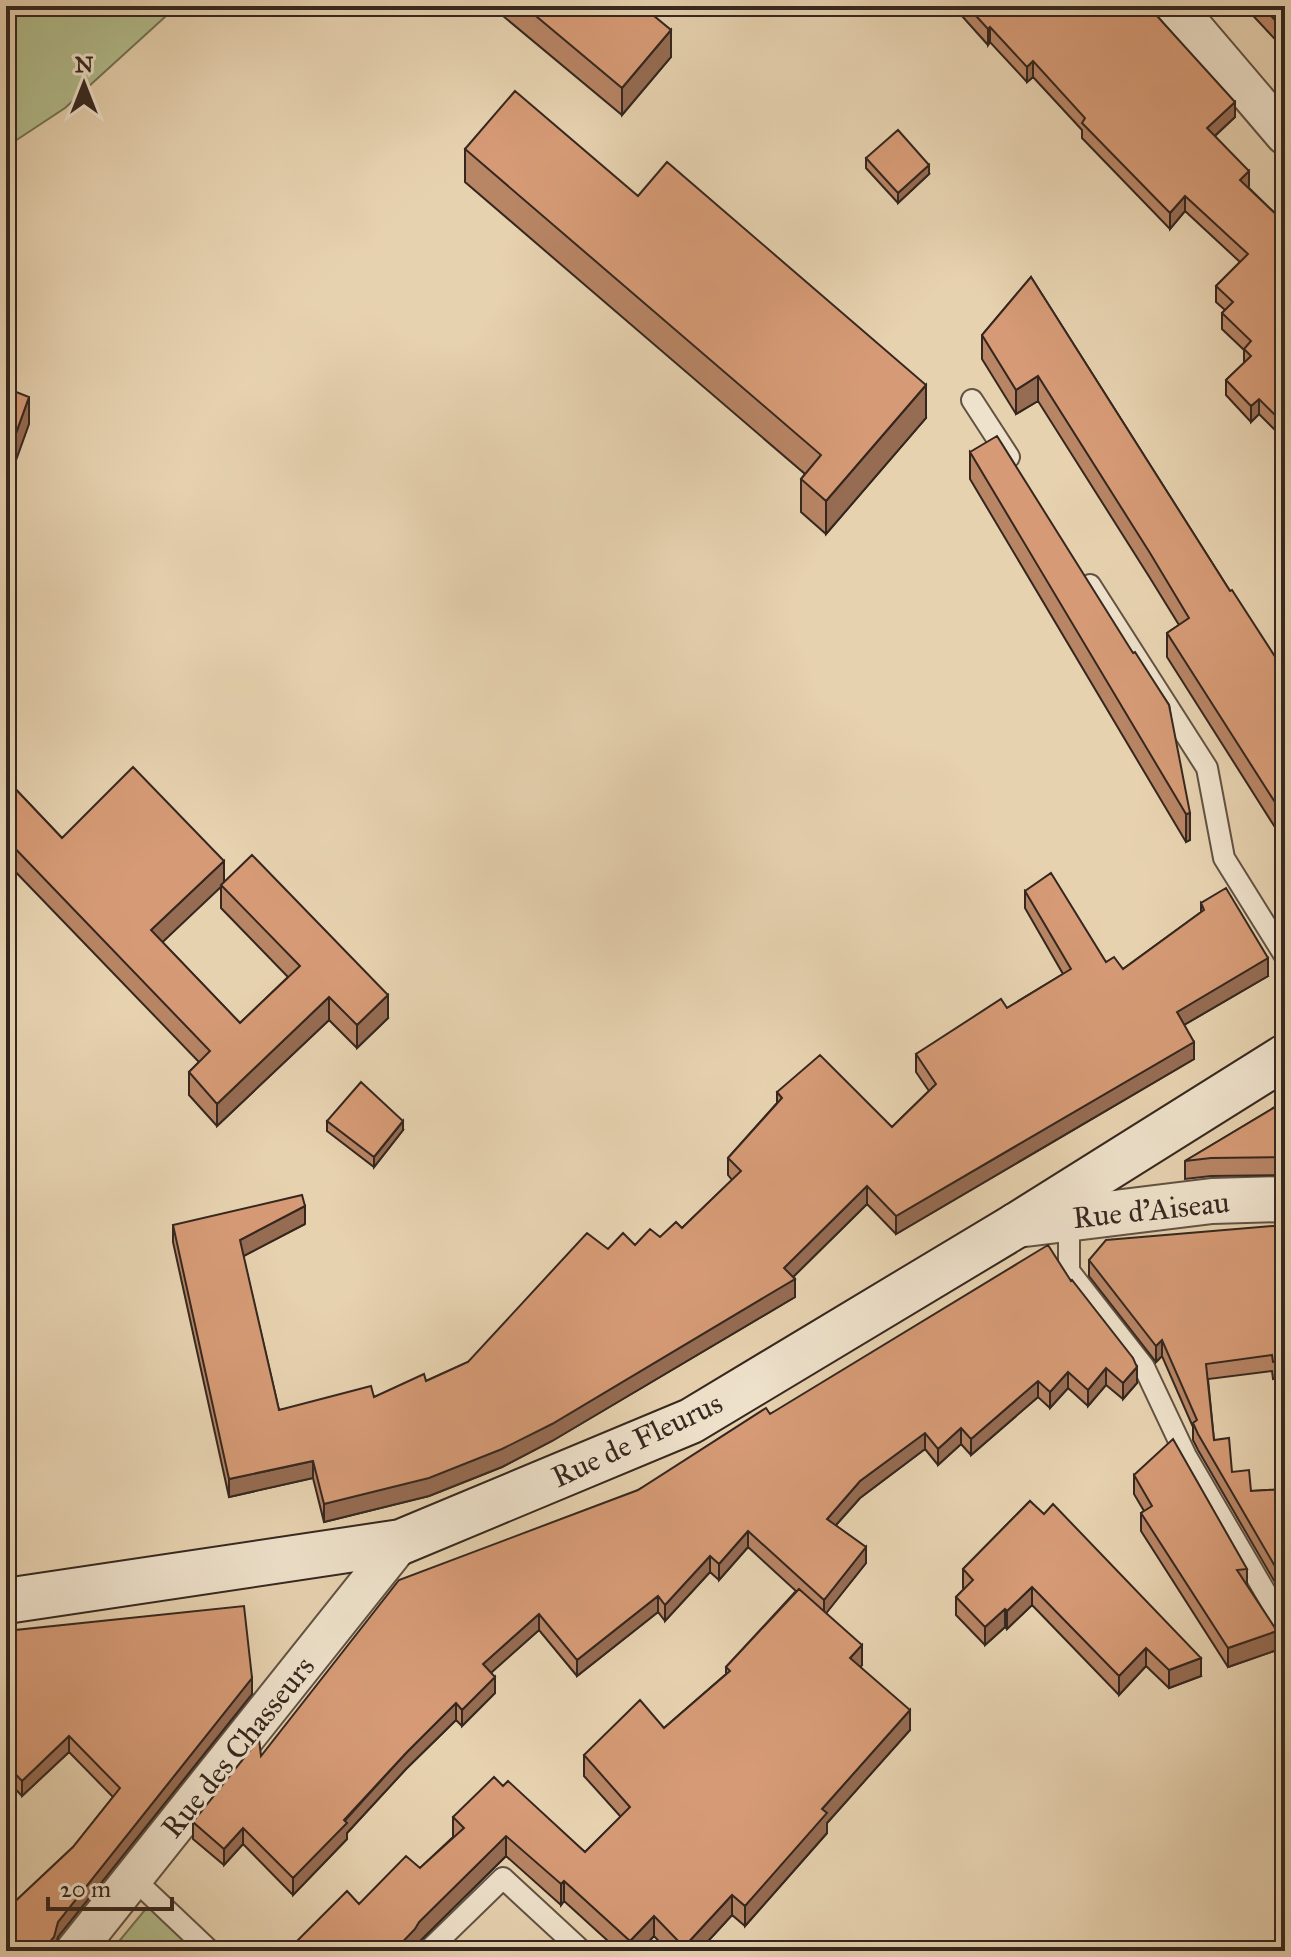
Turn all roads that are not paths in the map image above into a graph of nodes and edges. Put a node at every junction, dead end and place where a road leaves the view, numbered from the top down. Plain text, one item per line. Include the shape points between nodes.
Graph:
1 (1175, 6) edge
2 (1285, 135) edge
3 (972, 400) dead end
4 (1022, 479) edge
5 (1081, 571) edge
6 (1285, 956) edge
7 (1285, 1057) edge
8 (1285, 1199) edge
9 (1069, 1218) junction
10 (1017, 1225) junction
11 (401, 1542) junction
12 (6, 1601) edge
13 (1285, 1626) edge
14 (133, 1878) junction
15 (75, 1951) edge
16 (210, 1951) edge
17 (428, 1951) edge
18 (582, 1951) edge

1 - 2 street
3 - 4 lane
5 - 6 lane via 1207,768 1224,858
7 - 10 main road, Rue de Fleurus
8 - 9 main road, Rue d'Aiseau via 1212,1201
9 - 10 main road, Rue d'Aiseau
9 - 13 lane via 1069,1271 1144,1367 1186,1456
10 - 11 main road, Rue de Fleurus via 691,1421
11 - 12 main road, Rue de Fleurus
11 - 14 street, Rue des Chasseurs
14 - 15 street, Rue des Chasseurs
14 - 16 lane
17 - 18 lane via 503,1878

